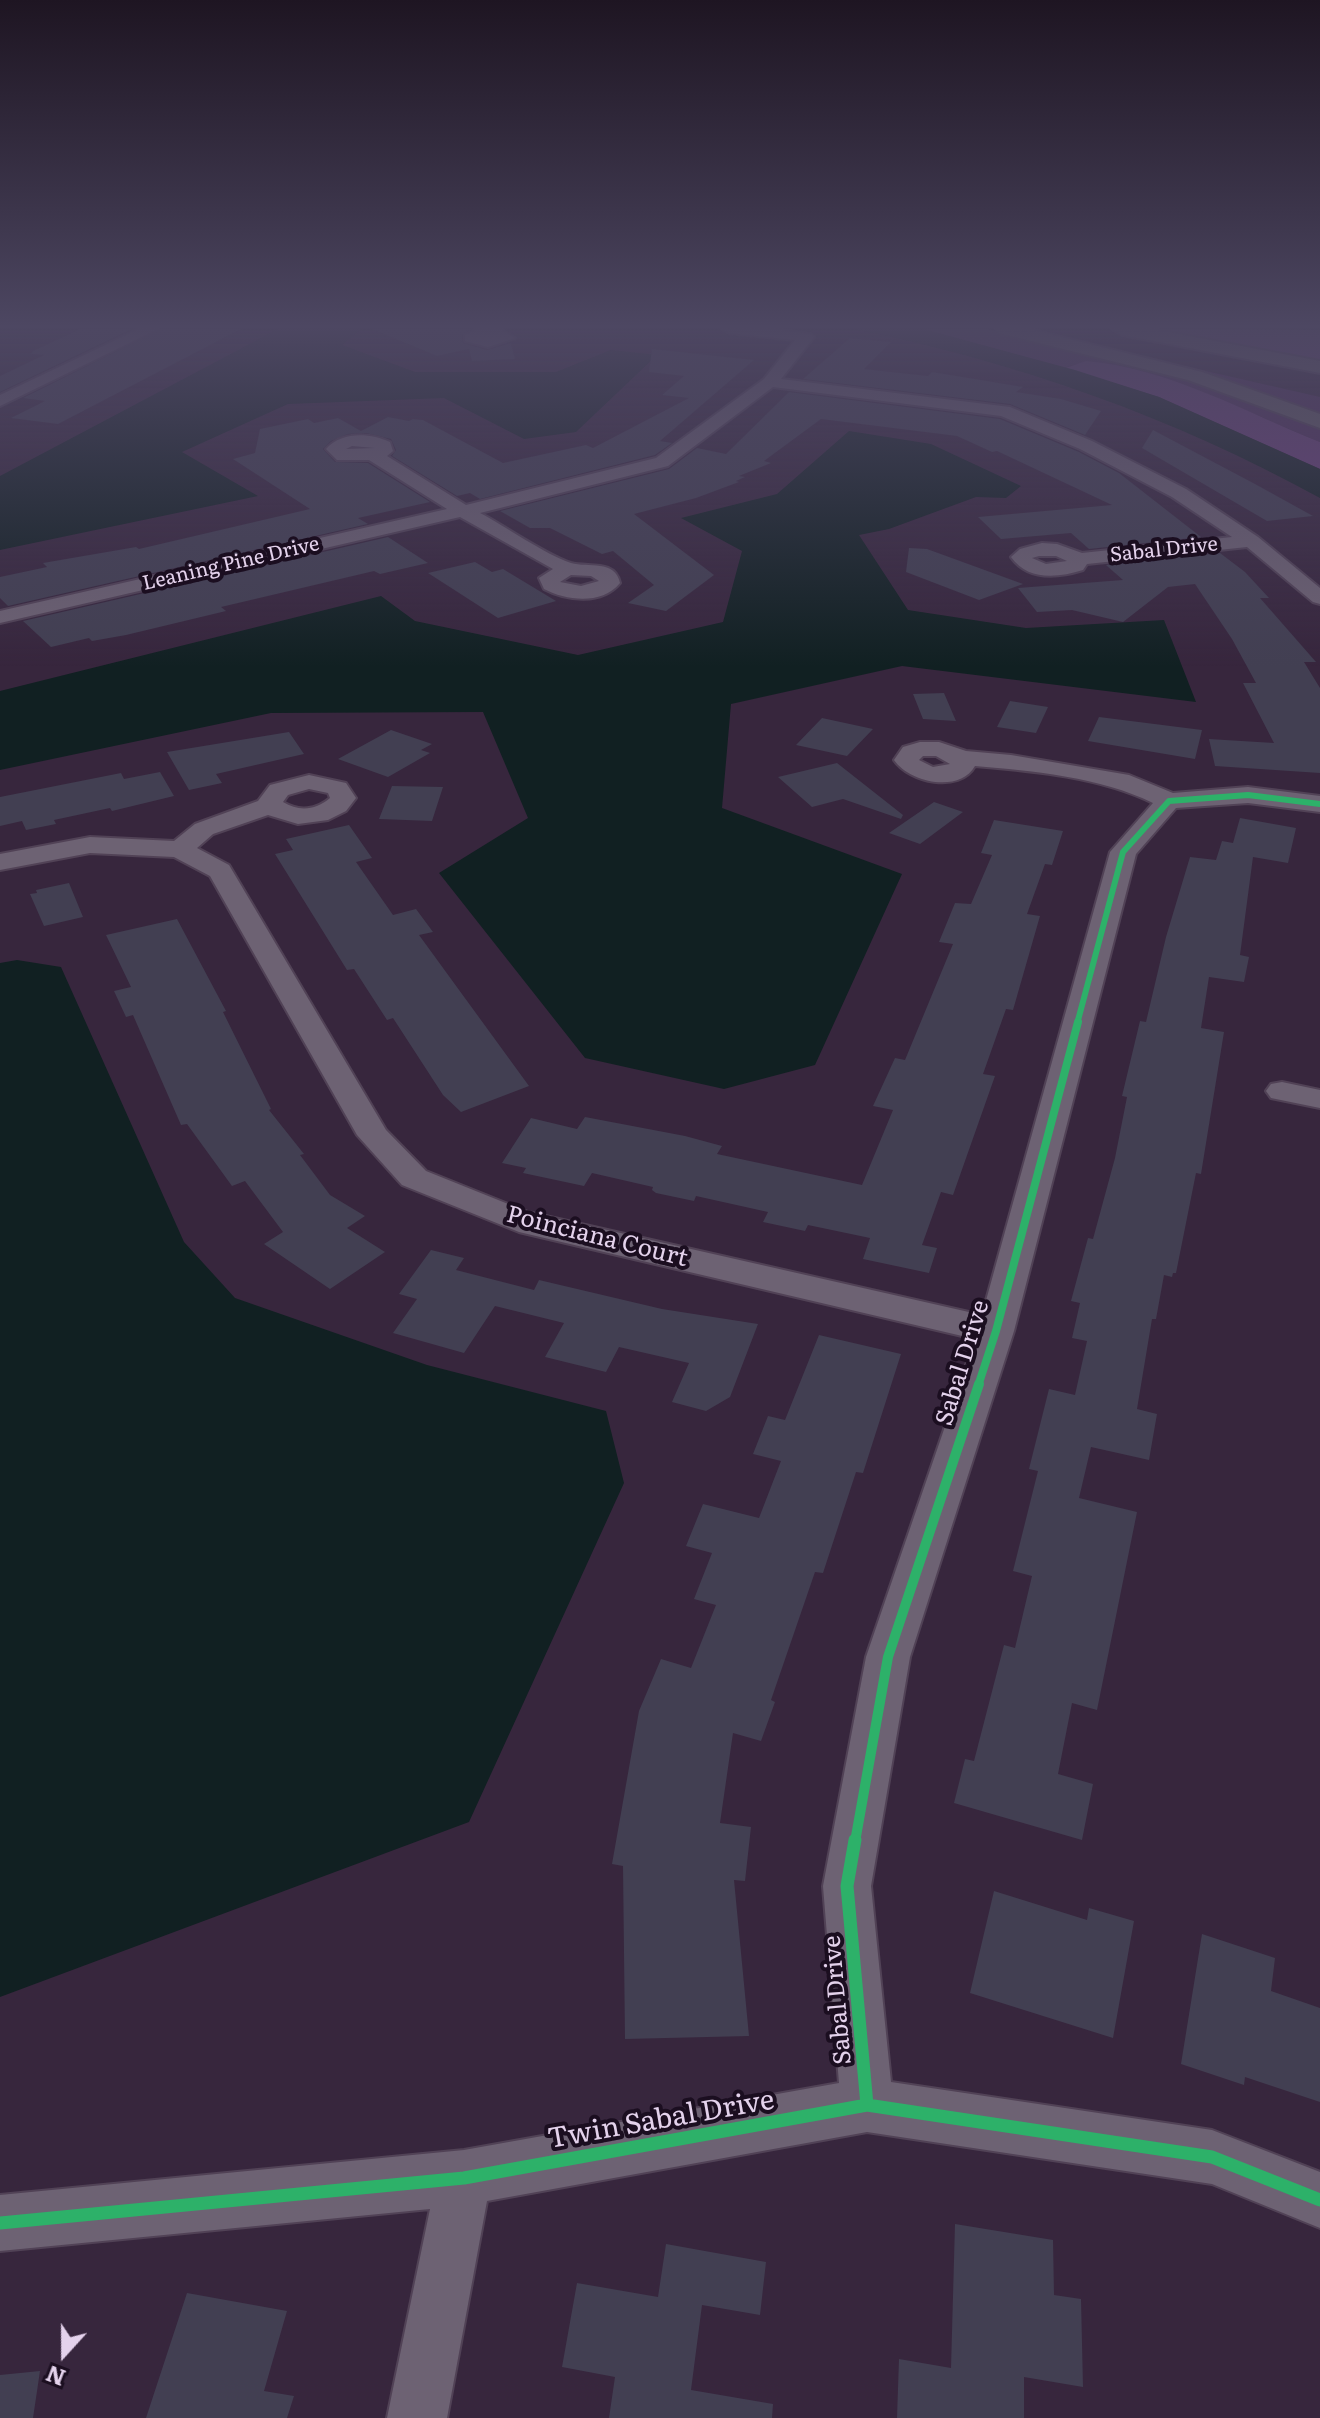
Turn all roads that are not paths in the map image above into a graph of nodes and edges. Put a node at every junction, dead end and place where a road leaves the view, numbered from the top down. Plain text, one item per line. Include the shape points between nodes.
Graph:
1 (689, 442) edge
2 (1078, 442) edge
3 (373, 455) dead end
4 (461, 510) junction
5 (1251, 541) junction
6 (1078, 559) dead end
7 (568, 569) dead end
8 (1320, 598) edge
9 (0, 617) edge
10 (962, 758) dead end
11 (1169, 801) junction
12 (1320, 804) edge
13 (271, 805) dead end
14 (180, 849) junction
15 (0, 862) edge
16 (1282, 1091) dead end
17 (1320, 1099) edge
18 (996, 1331) junction
19 (867, 2105) junction
20 (464, 2178) junction
21 (1320, 2200) edge
22 (0, 2223) edge
23 (417, 2418) edge

1 - 4 street, Leaning Pine Drive via 662,462
2 - 5 street, Sabal Drive via 1179,493
3 - 4 street
4 - 7 street
4 - 9 street, Leaning Pine Drive
5 - 6 street, Sabal Drive
5 - 8 street, Sabal Drive
10 - 11 street via 1129,782
11 - 12 street via 1248,795
11 - 18 street, Sabal Drive via 1123,852
13 - 14 street via 204,829
14 - 15 street, Poinciana Court via 90,845
14 - 18 street, Poinciana Court via 220,871 373,1135 414,1178 519,1221
16 - 17 street
18 - 19 street, Sabal Drive via 888,1657 847,1886
19 - 20 street, Twin Sabal Drive
19 - 21 street, Twin Sabal Drive via 1212,2157
20 - 22 street, Twin Sabal Drive
20 - 23 street

